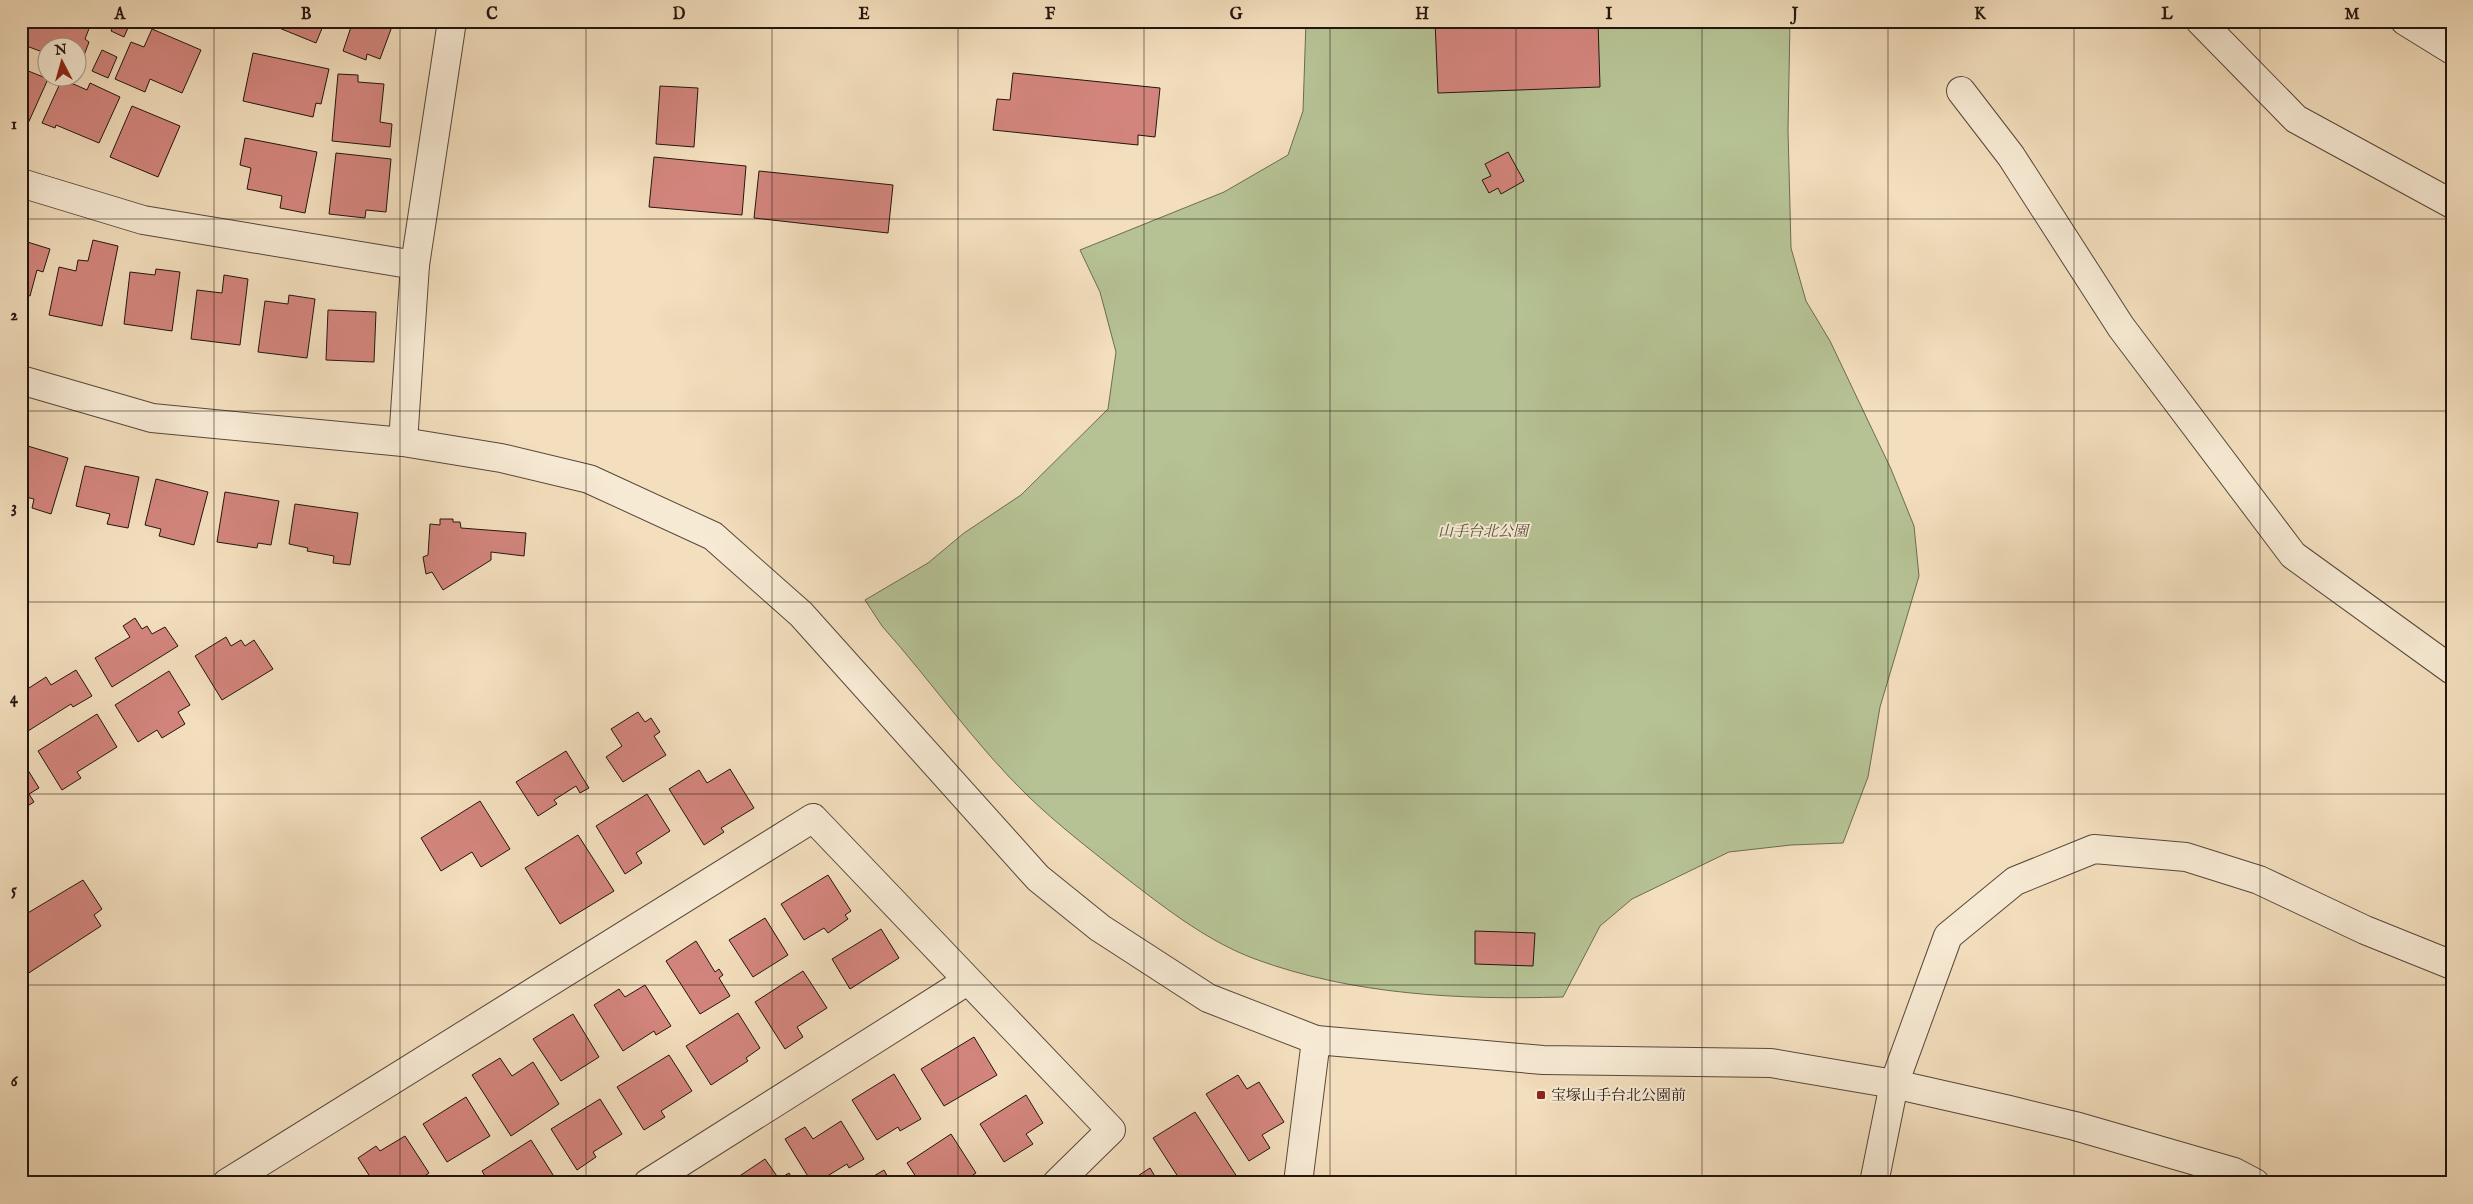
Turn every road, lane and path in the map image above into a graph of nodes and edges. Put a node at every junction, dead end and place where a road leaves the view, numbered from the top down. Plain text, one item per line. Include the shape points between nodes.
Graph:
1 (452, 21) edge
2 (2200, 21) edge
3 (2405, 21) edge
4 (2452, 50) edge
5 (1961, 91) dead end
6 (21, 183) edge
7 (2452, 204) edge
8 (415, 265) junction
9 (21, 380) edge
10 (404, 442) junction
11 (2452, 670) edge
12 (2452, 965) edge
13 (967, 981) junction
14 (1316, 1040) junction
15 (1894, 1084) junction
16 (227, 1183) edge
17 (648, 1183) edge
18 (1057, 1183) edge
19 (1298, 1183) edge
20 (1874, 1183) edge
21 (2255, 1183) edge

1 - 8 street
2 - 7 street via 2296,119
3 - 4 street
5 - 11 street via 2010,156 2121,327 2293,555
6 - 8 street via 143,220
8 - 10 street
9 - 10 street via 152,418
10 - 14 street via 502,458 589,479 713,536 801,614 1038,878 1100,928 1208,998
12 - 15 street via 2365,930 2250,877 2186,857 2094,849 2015,881 1948,936
13 - 16 street via 813,818
13 - 17 street
13 - 18 street via 1111,1130
14 - 15 street via 1543,1060 1771,1063
14 - 19 street
15 - 20 street
15 - 21 street via 2074,1126 2234,1172

